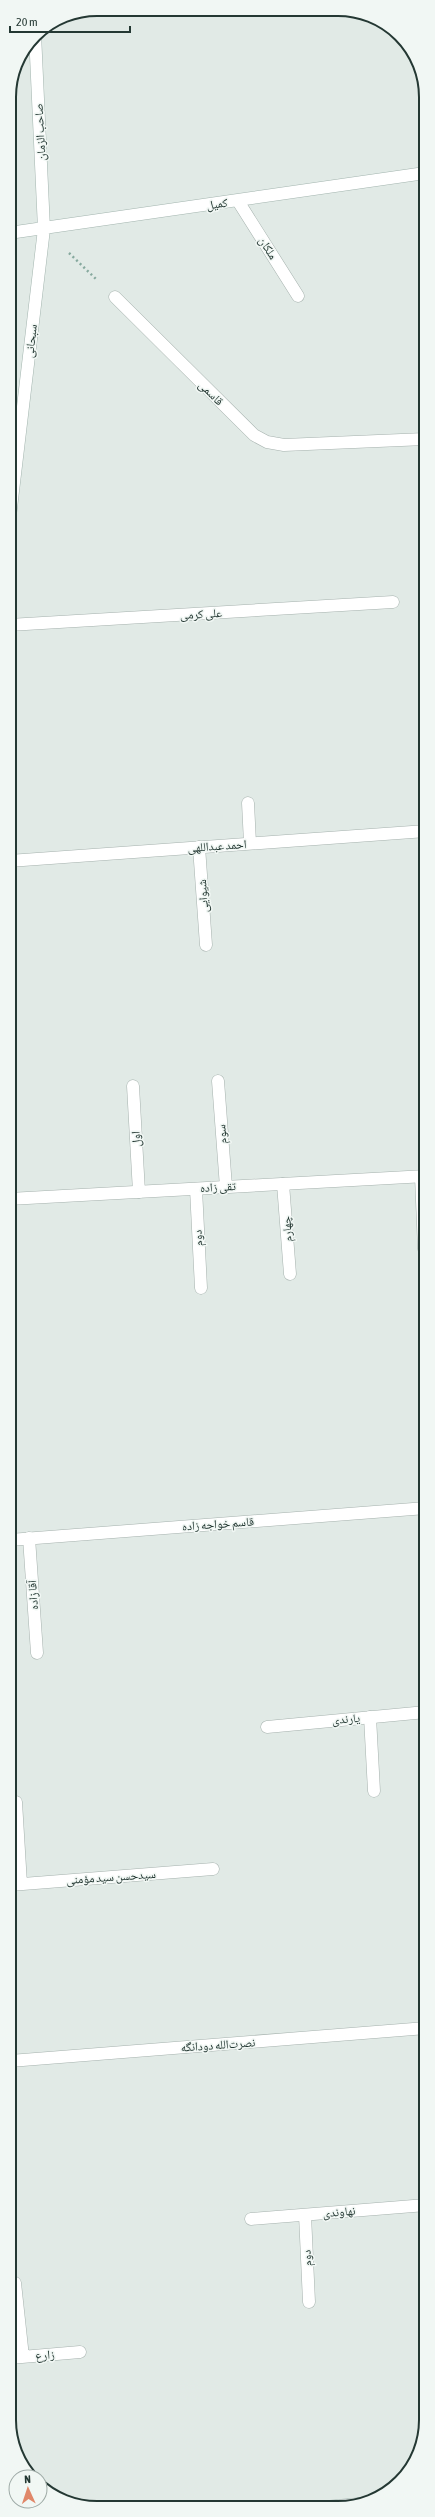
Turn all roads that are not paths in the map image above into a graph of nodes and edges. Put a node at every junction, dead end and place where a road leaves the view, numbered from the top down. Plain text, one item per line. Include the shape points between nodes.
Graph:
1 (35, 44) edge
2 (419, 174) edge
3 (238, 201) junction
4 (44, 229) junction
5 (16, 233) edge
6 (298, 296) dead end
7 (115, 297) road end
8 (419, 439) edge
9 (16, 466) edge
10 (393, 602) dead end
11 (16, 625) edge
12 (248, 803) dead end
13 (419, 831) edge
14 (250, 843) junction
15 (199, 847) junction
16 (16, 860) edge
17 (206, 945) dead end
18 (218, 1081) dead end
19 (133, 1086) dead end
20 (419, 1176) edge
21 (283, 1184) junction
22 (226, 1187) junction
23 (196, 1188) junction
24 (139, 1192) junction
25 (16, 1199) edge
26 (290, 1274) dead end
27 (201, 1288) dead end
28 (419, 1509) edge
29 (29, 1538) junction
30 (16, 1539) edge
31 (37, 1653) dead end
32 (419, 1713) edge
33 (370, 1717) junction
34 (267, 1727) dead end
35 (374, 1791) dead end
36 (213, 1869) dead end
37 (16, 1884) edge
38 (419, 2029) edge
39 (16, 2061) edge
40 (419, 2206) edge
41 (305, 2215) junction
42 (251, 2219) dead end
43 (16, 2291) edge
44 (309, 2302) dead end
45 (80, 2352) dead end
46 (23, 2357) junction
47 (16, 2358) edge

1 - 4 street, صاحب الزمان
2 - 3 street, کمیل
3 - 4 street, کمیل
3 - 6 street, ملکان
4 - 5 street, کمیل
4 - 9 street, سبحانی
7 - 8 street, قاسمی via 254,435 267,442 284,445
10 - 11 street, علی کرمی
12 - 14 street
13 - 14 street, احمد عبداللهی
14 - 15 street, احمد عبداللهی
15 - 16 street, احمد عبداللهی
15 - 17 street, شیوایی
18 - 22 street, سوم
19 - 24 street, اول
20 - 21 street, تقی زاده
21 - 22 street, تقی زاده
21 - 26 street, چهارم
22 - 23 street, تقی زاده
23 - 24 street, تقی زاده
23 - 27 street, دوم
24 - 25 street, تقی زاده
28 - 29 street, قاسم خواجه زاده
29 - 30 street, قاسم خواجه زاده
29 - 31 street, آقا زاده
32 - 33 street, یارندی
33 - 34 street, یارندی
33 - 35 street
36 - 37 street, سیدحسن سید مؤمنی
38 - 39 street, نصرت‌الله دودانگه
40 - 41 street, نهاوندی
41 - 42 street, نهاوندی
41 - 44 street, دوم
43 - 46 street
45 - 46 street, زارع
46 - 47 street, زارع

